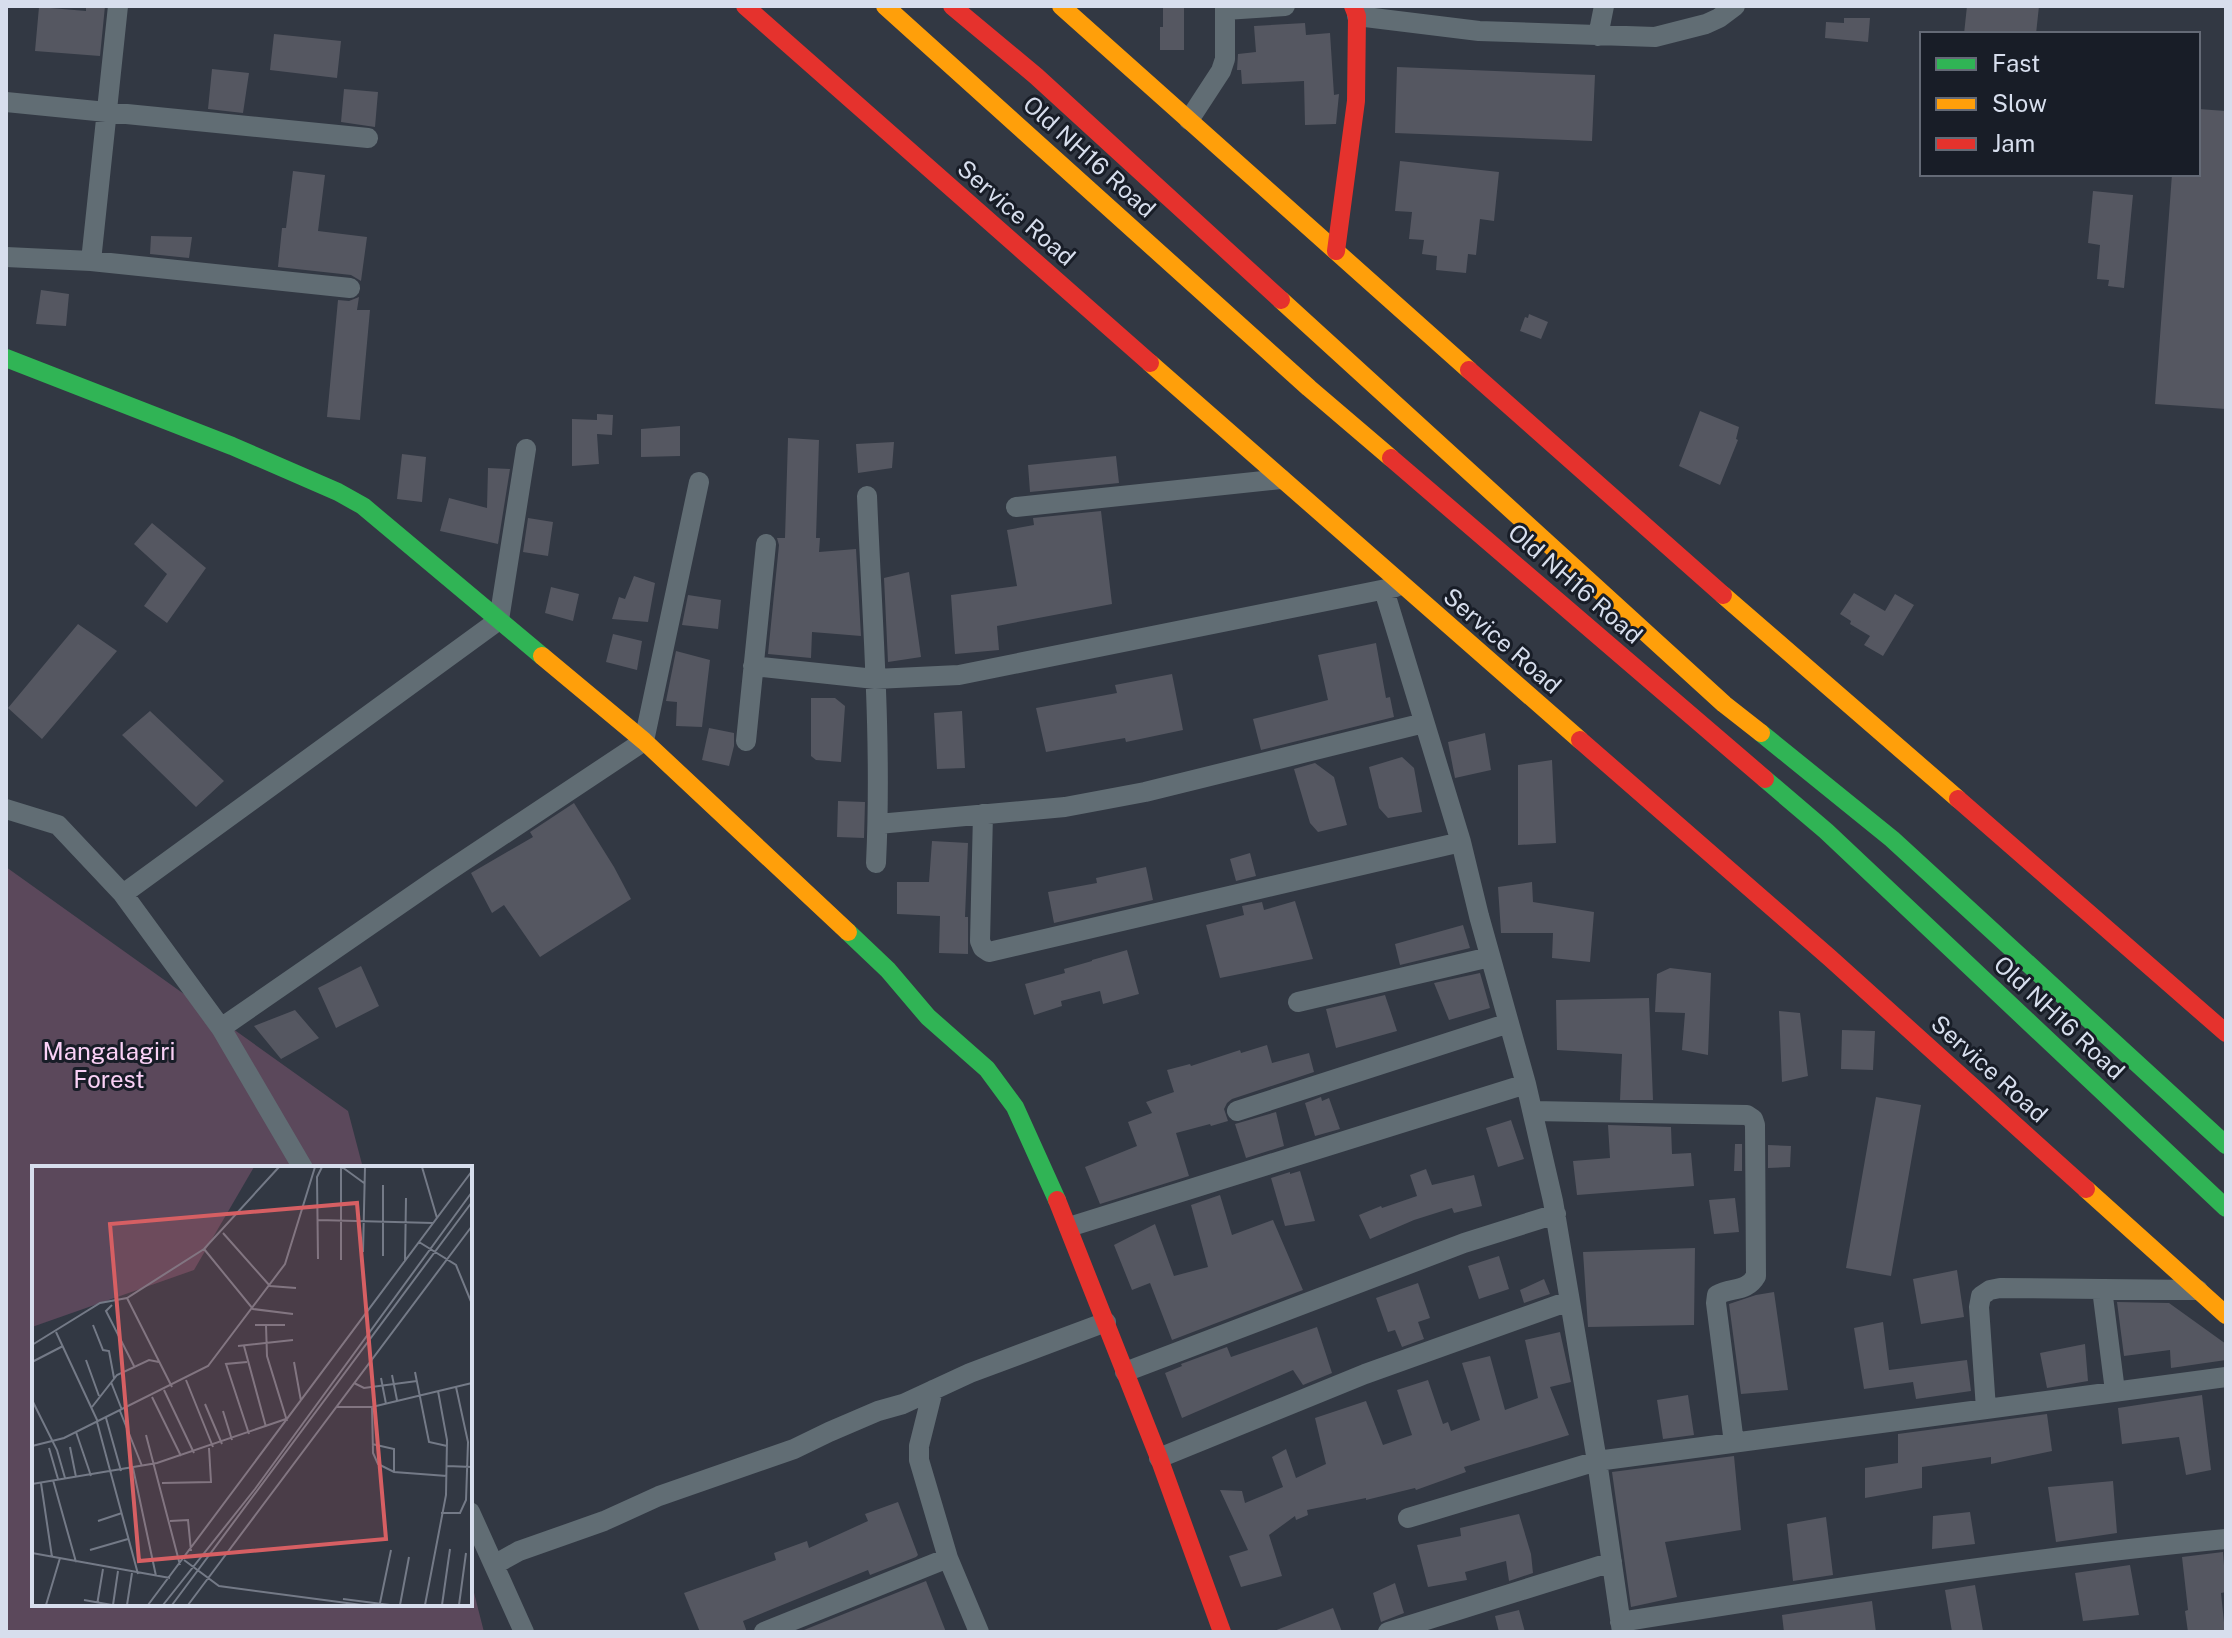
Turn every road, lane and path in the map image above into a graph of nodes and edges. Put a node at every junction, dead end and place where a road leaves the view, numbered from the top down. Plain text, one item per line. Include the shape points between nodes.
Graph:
1 (118, 6) edge
2 (745, 6) edge
3 (885, 6) edge
4 (952, 6) edge
5 (1061, 6) edge
6 (1285, 6) edge
7 (1604, 6) edge
8 (1735, 6) edge
9 (1225, 8) edge
10 (1355, 11) edge
11 (1598, 36) junction
12 (6, 102) edge
13 (107, 111) junction
14 (1189, 120) junction
15 (368, 138) dead end
16 (1336, 251) junction
17 (6, 257) edge
18 (91, 261) junction
19 (350, 288) dead end
20 (6, 358) edge
21 (526, 449) dead end
22 (1281, 479) junction
23 (699, 482) dead end
24 (867, 496) dead end
25 (1016, 507) dead end
26 (766, 544) dead end
27 (1393, 588) junction
28 (499, 620) junction
29 (753, 666) junction
30 (875, 679) junction
31 (1424, 723) junction
32 (644, 741) junction
33 (746, 741) dead end
34 (6, 809) edge
35 (983, 814) junction
36 (878, 824) junction
37 (1461, 842) junction
38 (876, 863) dead end
39 (123, 894) junction
40 (1490, 957) junction
41 (1298, 1002) dead end
42 (1509, 1023) junction
43 (221, 1028) junction
44 (2226, 1033) edge
45 (1526, 1084) junction
46 (1237, 1111) dead end
47 (1533, 1111) junction
48 (2226, 1145) edge
49 (302, 1166) edge
50 (2226, 1208) edge
51 (1556, 1214) junction
52 (1069, 1227) junction
53 (2102, 1289) junction
54 (2198, 1290) junction
55 (1569, 1301) junction
56 (2226, 1315) edge
57 (1106, 1322) junction
58 (1125, 1372) junction
59 (2226, 1377) edge
60 (933, 1390) junction
61 (2115, 1391) junction
62 (1986, 1409) junction
63 (1734, 1443) junction
64 (1159, 1458) junction
65 (1597, 1461) junction
66 (472, 1516) edge
67 (1408, 1518) dead end
68 (2226, 1539) edge
69 (948, 1558) junction
70 (1612, 1562) junction
71 (494, 1565) junction
72 (1621, 1627) edge
73 (524, 1632) edge
74 (764, 1632) edge
75 (979, 1632) edge
76 (1222, 1632) edge
77 (1388, 1632) edge

1 - 13 street
2 - 22 street, Service Road
3 - 50 street, Old NH16 Road via 1309,388 1826,831
4 - 48 street, Old NH16 Road via 1036,76 1724,704 1892,839
5 - 14 street
6 - 9 street
7 - 11 street
8 - 11 street via 1706,24 1655,37
9 - 14 street via 1225,59
10 - 11 street via 1479,31
10 - 16 street via 1356,101
12 - 13 street
13 - 15 street
13 - 18 street
14 - 16 street
16 - 44 street
17 - 18 street
18 - 19 street
20 - 28 street via 338,492 363,506
21 - 28 street
22 - 25 street
22 - 27 street, Service Road
23 - 32 street
24 - 30 street
26 - 29 street
27 - 30 street via 959,675
27 - 31 street
27 - 54 street, Service Road via 1830,958
28 - 32 street
28 - 39 street
29 - 30 street
29 - 33 street
30 - 36 street
31 - 35 street via 1145,792 1065,807
31 - 37 street
32 - 43 street
32 - 52 street via 987,1069 1015,1107
34 - 39 street via 58,825
35 - 36 street
35 - 37 street via 980,941 989,952
36 - 38 street
37 - 40 street
39 - 43 street
40 - 41 street
40 - 42 street
42 - 45 street
42 - 46 street
43 - 49 street
45 - 47 street
45 - 52 street
47 - 51 street
47 - 63 street via 1753,1119 1756,1276 1746,1288 1717,1295 1716,1303
51 - 55 street
51 - 58 street via 1464,1243
52 - 57 street
53 - 54 street
53 - 61 street
53 - 62 street via 2000,1288 1981,1296
54 - 56 street, Service Road
55 - 64 street via 1365,1374
55 - 65 street
57 - 58 street
57 - 60 street
58 - 64 street
59 - 61 street
60 - 69 street via 919,1460
60 - 71 street
61 - 62 street
62 - 63 street
63 - 65 street
64 - 76 street
65 - 67 street
65 - 70 street
66 - 71 street
68 - 72 street via 1784,1596
69 - 74 street
69 - 75 street
70 - 72 street
70 - 77 street
71 - 73 street

